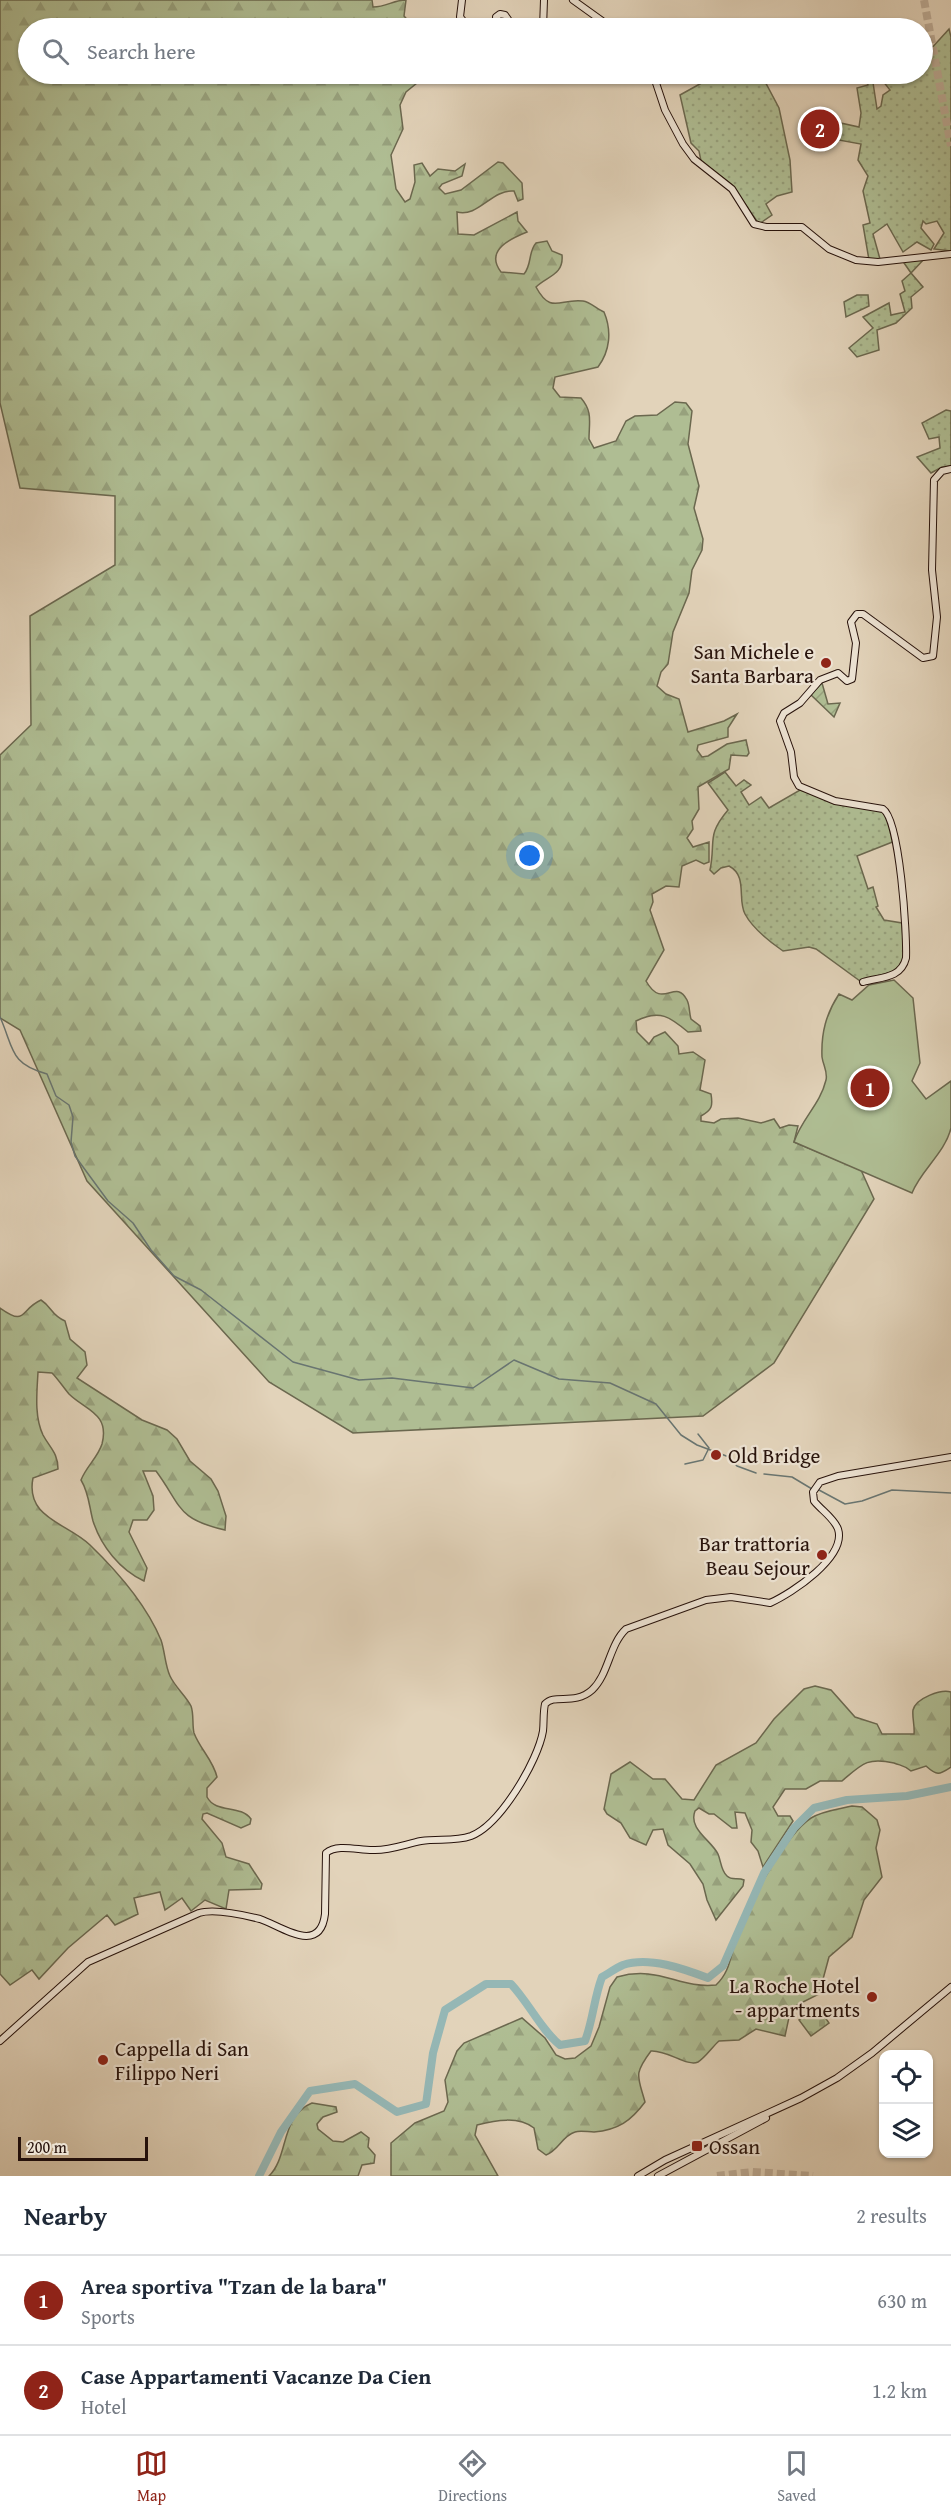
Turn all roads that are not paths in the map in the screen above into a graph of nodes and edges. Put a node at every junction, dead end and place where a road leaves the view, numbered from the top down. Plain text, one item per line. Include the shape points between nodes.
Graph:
1 (462, 0) edge
2 (544, 0) edge
3 (573, 0) edge
4 (460, 18) edge
5 (543, 18) edge
6 (598, 18) edge
7 (656, 84) edge
8 (951, 254) edge
9 (951, 470) edge
10 (863, 982) dead end
11 (951, 1457) edge
12 (951, 1987) edge
13 (0, 2041) edge
14 (778, 2109) junction
15 (638, 2176) edge
16 (658, 2176) edge

1 - 4 main road
2 - 5 main road
3 - 6 main road
7 - 8 main road via 664,110 683,144 694,159 732,189 754,224 802,226 830,249 867,262
9 - 10 main road via 942,471 934,480 932,557 937,617 933,656 923,658 863,614 857,614 851,622 856,643 852,679 847,681 838,673 820,680 780,721 799,786 835,801 883,809 892,820 904,902 906,958 904,966 893,975
11 - 13 main road via 820,1482 813,1492 814,1501 834,1522 839,1537 837,1549 828,1562 770,1603 731,1598 706,1600 626,1629 591,1690 576,1699 552,1699 545,1704 543,1731 533,1759 516,1790 484,1828 454,1840 419,1841 381,1850 329,1850 324,1860 324,1923 320,1930 301,1936 261,1920 199,1912 88,1962
12 - 14 main road via 852,2068
14 - 15 main road
14 - 16 main road

